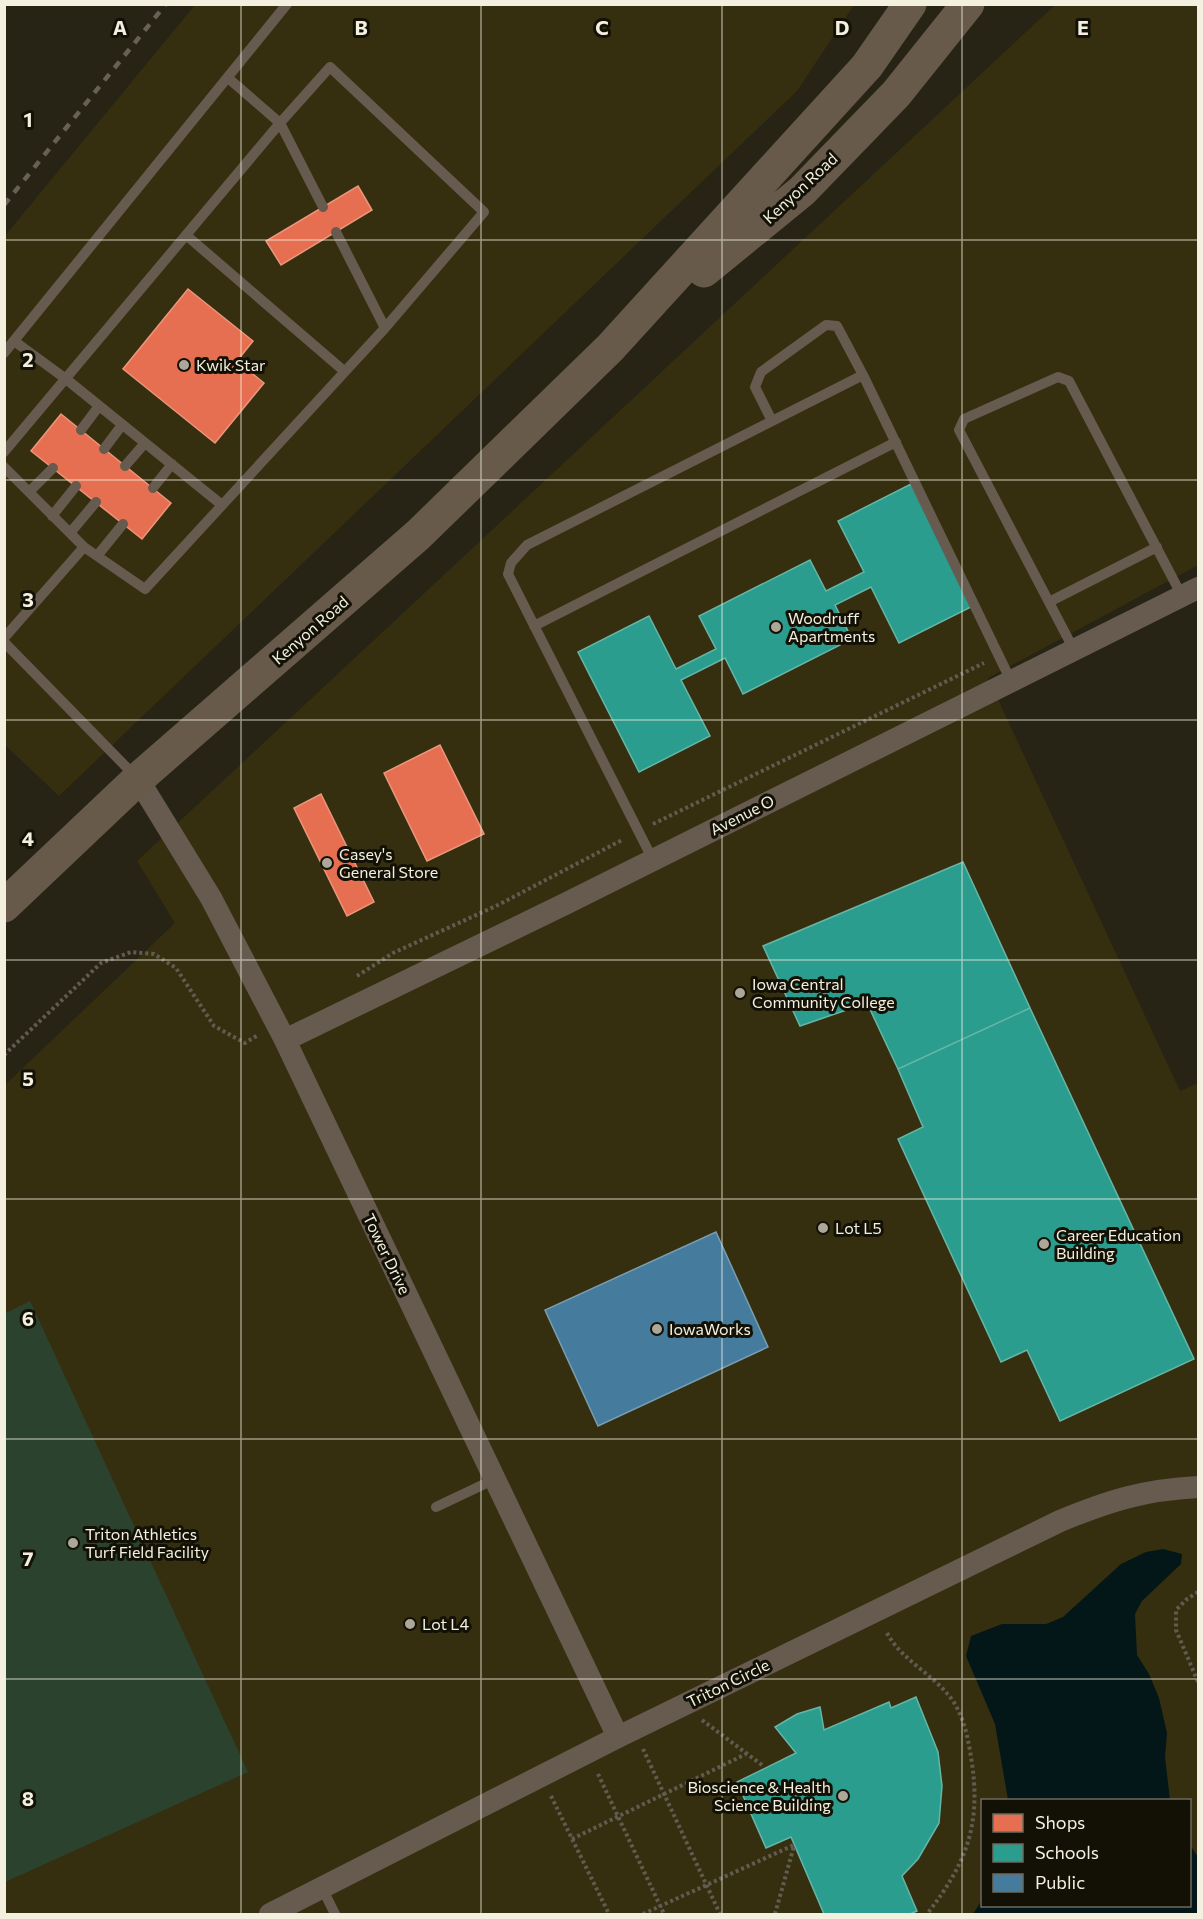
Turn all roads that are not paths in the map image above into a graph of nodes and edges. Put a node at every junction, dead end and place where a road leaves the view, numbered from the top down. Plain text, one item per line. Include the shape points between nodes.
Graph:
1 (287, 4) edge
2 (910, 4) edge
3 (968, 4) edge
4 (228, 78) junction
5 (280, 123) junction
6 (323, 207) dead end
7 (336, 232) dead end
8 (186, 235) junction
9 (385, 327) junction
10 (14, 341) junction
11 (610, 348) junction
12 (4, 353) edge
13 (344, 372) junction
14 (862, 375) junction
15 (66, 379) junction
16 (99, 406) junction
17 (772, 421) junction
18 (122, 425) junction
19 (81, 430) dead end
20 (145, 442) junction
21 (896, 442) junction
22 (104, 448) dead end
23 (4, 452) edge
24 (172, 464) junction
25 (125, 466) dead end
26 (4, 467) edge
27 (53, 468) dead end
28 (76, 486) dead end
29 (153, 488) dead end
30 (29, 492) junction
31 (96, 502) dead end
32 (222, 505) junction
33 (52, 516) junction
34 (123, 524) dead end
35 (70, 533) junction
36 (84, 547) junction
37 (1157, 547) junction
38 (97, 556) junction
39 (1190, 592) edge
40 (1049, 602) junction
41 (534, 626) junction
42 (4, 640) edge
43 (1074, 650) junction
44 (1011, 681) junction
45 (138, 779) junction
46 (653, 860) junction
47 (4, 906) edge
48 (281, 1033) junction
49 (495, 1479) junction
50 (1198, 1487) edge
51 (436, 1507) dead end
52 (626, 1733) junction
53 (322, 1888) junction
54 (270, 1914) edge
55 (335, 1914) edge

1 - 4 lane
2 - 11 main road, Kenyon Road via 867,66
3 - 11 main road, Kenyon Road via 896,94 801,191
4 - 5 lane
4 - 10 lane
5 - 6 lane
5 - 8 lane
5 - 9 lane via 330,68 484,212
7 - 9 lane
8 - 13 lane
8 - 15 lane
9 - 13 lane
10 - 12 lane
10 - 15 lane
11 - 45 main road, Kenyon Road via 418,535
13 - 32 lane
14 - 17 lane
14 - 17 lane via 837,326 826,326 761,372 755,387
14 - 21 lane
15 - 16 lane
15 - 23 lane
16 - 18 lane
16 - 19 lane
17 - 41 lane via 527,544 511,563 508,574
18 - 20 lane
18 - 22 lane
20 - 24 lane
20 - 25 lane
21 - 41 lane
21 - 44 lane
24 - 29 lane
24 - 32 lane
26 - 30 lane
27 - 30 lane
28 - 33 lane
30 - 33 lane
31 - 35 lane
32 - 38 lane via 145,590
33 - 35 lane
34 - 38 lane
35 - 36 lane
36 - 38 lane
36 - 42 lane
37 - 39 lane
37 - 40 lane
37 - 40 lane via 1070,381 1058,377 964,420 959,430
39 - 43 street, Avenue O
40 - 43 lane
41 - 46 lane
42 - 45 lane
43 - 44 street, Avenue O
44 - 46 street, Avenue O
45 - 47 main road, Kenyon Road
45 - 48 street, Tower Drive via 211,898
46 - 48 street, Avenue O
48 - 49 street, Tower Drive
49 - 51 lane
49 - 52 street, Tower Drive
50 - 52 street, Triton Circle via 1154,1490 1105,1503 1060,1521
52 - 53 street, Triton Circle
53 - 54 street, Triton Circle
53 - 55 lane

